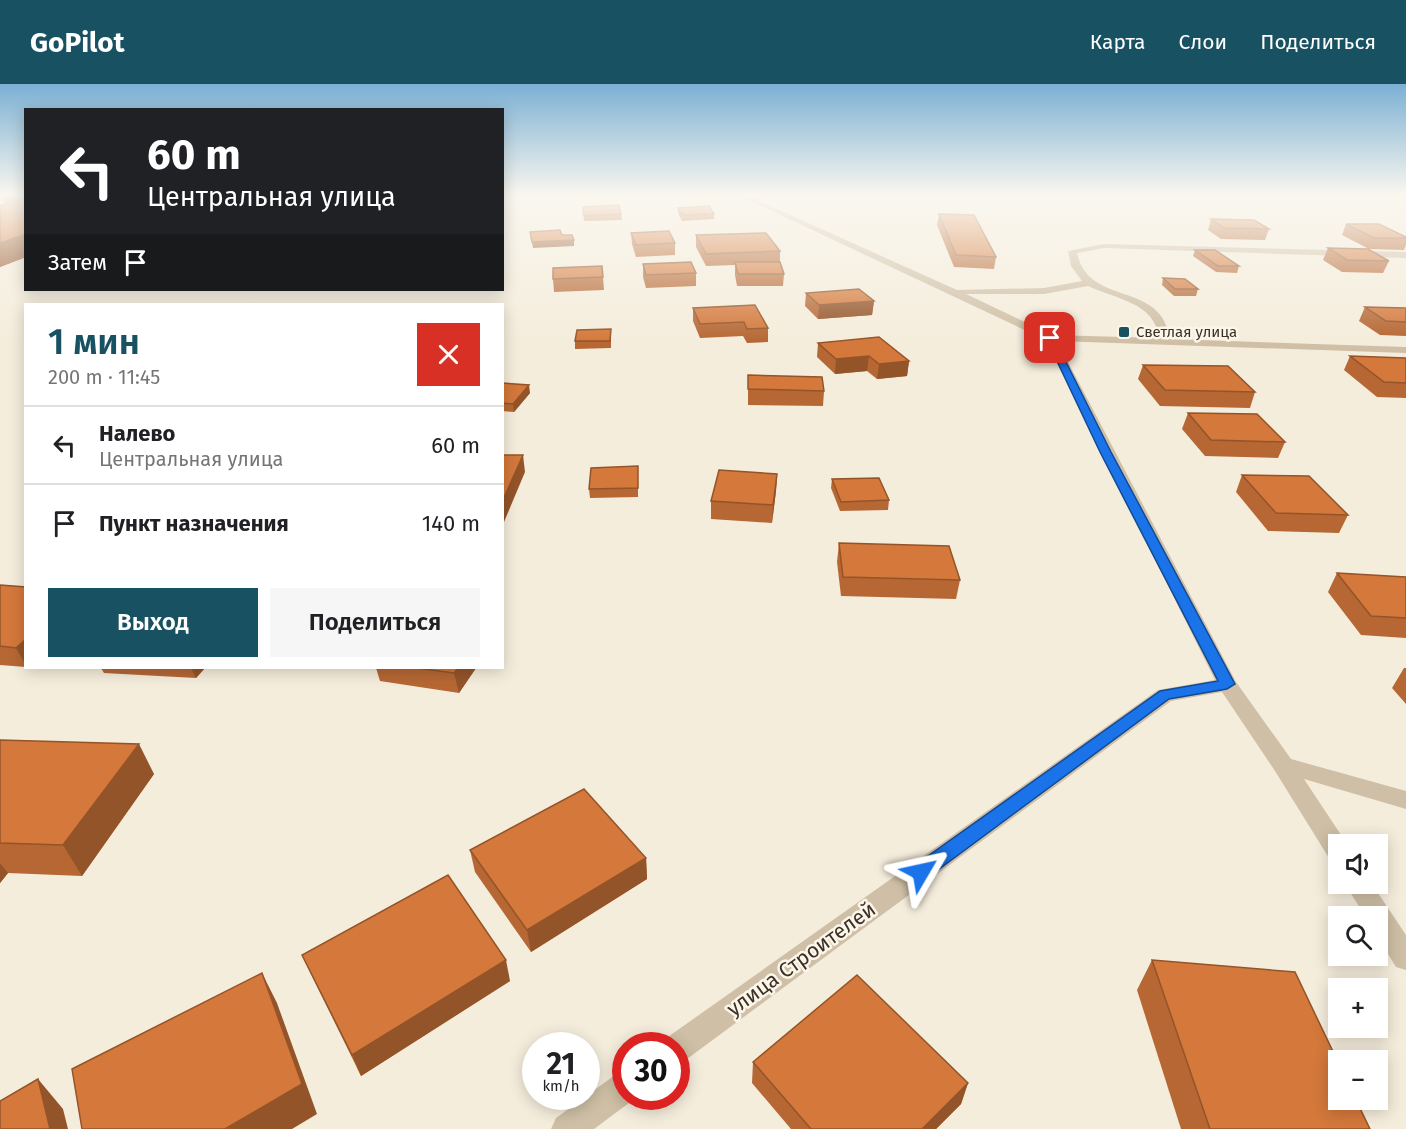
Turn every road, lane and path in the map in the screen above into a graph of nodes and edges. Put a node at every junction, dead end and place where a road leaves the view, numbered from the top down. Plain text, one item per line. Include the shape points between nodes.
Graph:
1 (851, 245) edge
2 (1406, 255) edge
3 (1088, 283) junction
4 (953, 291) junction
5 (1050, 338) junction
6 (1166, 341) junction
7 (1406, 350) edge
8 (1227, 684) junction
9 (1283, 765) junction
10 (1406, 800) edge
11 (1328, 835) edge
12 (1364, 894) edge
13 (1406, 958) edge
14 (690, 1039) edge
15 (612, 1096) edge
16 (567, 1129) edge

1 - 4 street
2 - 3 street via 1104,246 1072,250 1073,262
3 - 4 street via 1044,291
3 - 6 street via 1154,312
4 - 5 street
5 - 6 street
5 - 8 street
6 - 7 street
8 - 9 street
8 - 14 street, улица Строителей via 1165,694
9 - 10 street
9 - 11 street
12 - 13 street
15 - 16 street

